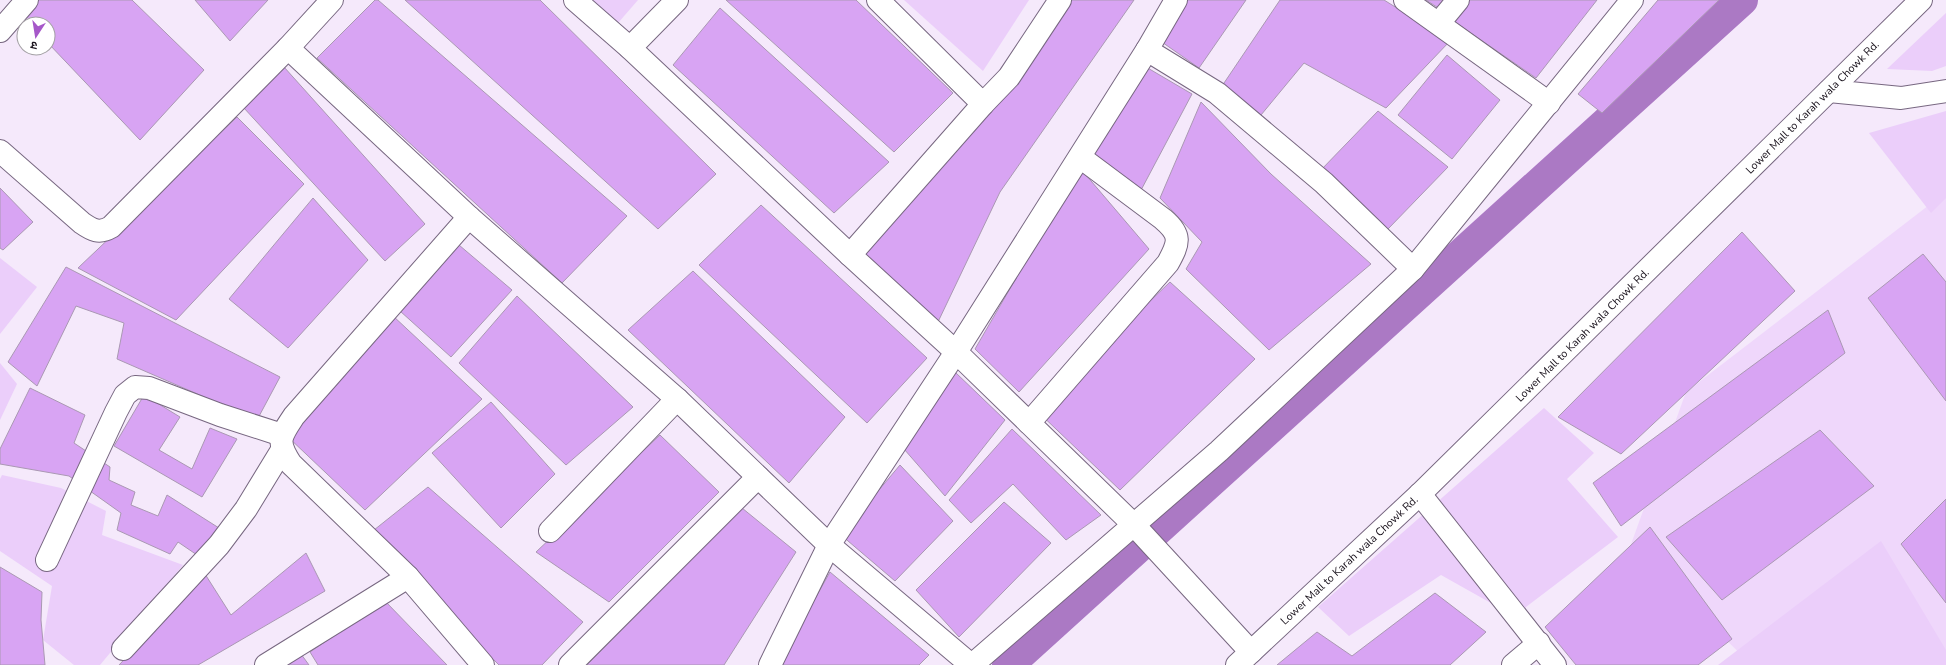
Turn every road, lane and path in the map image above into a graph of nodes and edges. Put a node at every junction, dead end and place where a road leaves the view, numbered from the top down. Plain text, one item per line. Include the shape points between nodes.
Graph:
1 (27, 0) edge
2 (332, 0) edge
3 (575, 0) edge
4 (677, 0) edge
5 (878, 0) edge
6 (1060, 0) edge
7 (1176, 0) edge
8 (1405, 0) edge
9 (1458, 0) edge
10 (1632, 0) edge
11 (1919, 1) edge
12 (1439, 23) junction
13 (0, 30) edge
14 (288, 48) junction
15 (630, 48) junction
16 (1147, 50) junction
17 (1829, 91) junction
18 (1946, 91) edge
19 (1549, 103) junction
20 (983, 104) junction
21 (0, 151) edge
22 (1080, 157) junction
23 (469, 217) junction
24 (850, 256) junction
25 (1413, 269) junction
26 (956, 352) junction
27 (677, 399) junction
28 (1029, 423) junction
29 (282, 442) junction
30 (758, 477) junction
31 (1420, 494) junction
32 (1134, 525) junction
33 (550, 531) dead end
34 (829, 545) junction
35 (47, 560) dead end
36 (408, 578) junction
37 (1539, 643) junction
38 (123, 649) dead end
39 (1244, 658) edge
40 (266, 665) edge
41 (483, 665) edge
42 (570, 665) edge
43 (770, 665) edge
44 (971, 665) edge
45 (1513, 665) edge
46 (1555, 665) edge

1 - 13 street
2 - 14 street
3 - 15 street
4 - 15 street
5 - 20 street
6 - 20 street via 1009,77
7 - 16 street
8 - 12 street
9 - 12 street
10 - 19 street
11 - 17 street, Lower Mall to Karah wala Chowk Rd.
12 - 19 street
14 - 21 street via 111,228 105,231 98,231 82,223
14 - 23 street
15 - 24 street
16 - 22 street
16 - 25 street via 1217,93 1324,183
17 - 18 street via 1901,98
17 - 31 street, Lower Mall to Karah wala Chowk Rd.
19 - 25 street
20 - 24 street
22 - 26 street
22 - 28 street via 1175,228 1178,239 1168,263
23 - 27 street
23 - 29 street via 294,416
24 - 26 street
25 - 32 street via 1219,451
26 - 28 street
26 - 34 street
27 - 30 street
27 - 33 street
28 - 32 street
29 - 35 street via 149,388 135,387 125,395 116,412
29 - 36 street via 291,464
29 - 38 street via 246,509 219,544
30 - 34 street
30 - 42 street
31 - 37 street
31 - 39 street, Lower Mall to Karah wala Chowk Rd.
32 - 39 street via 1174,570
32 - 44 street
34 - 43 street
34 - 44 street
36 - 40 street
36 - 41 street
37 - 45 street
37 - 46 street

